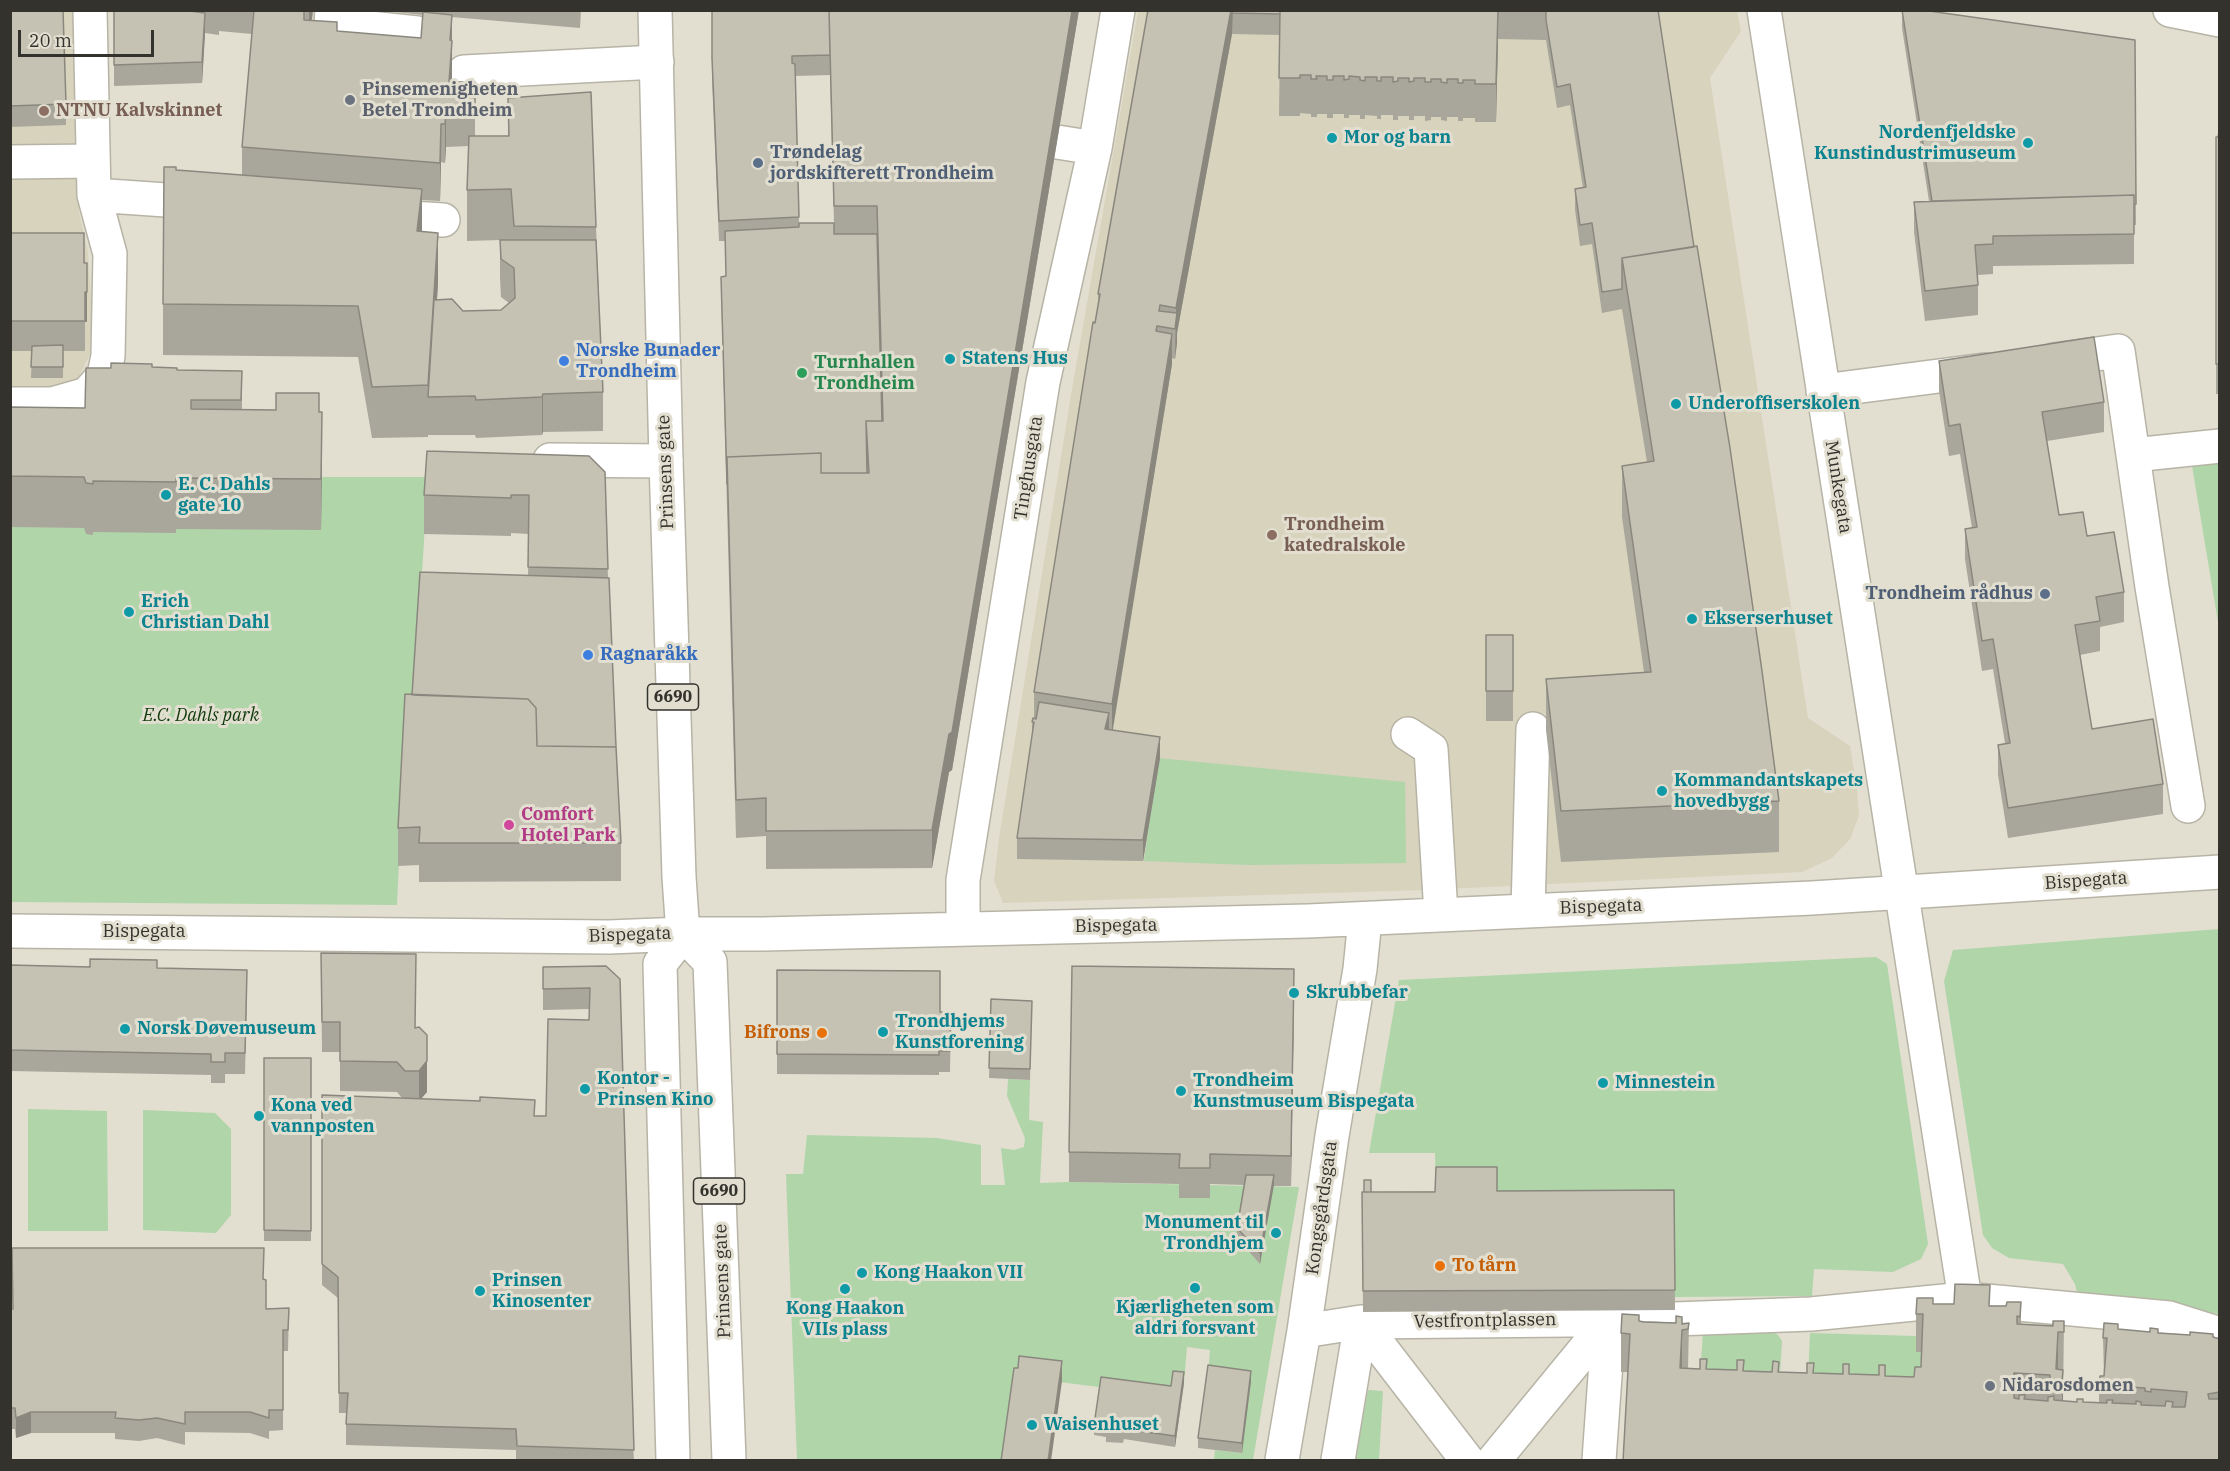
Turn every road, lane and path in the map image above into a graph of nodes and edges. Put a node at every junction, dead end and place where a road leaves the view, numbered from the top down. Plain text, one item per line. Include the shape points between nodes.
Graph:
1 (90, 10) edge
2 (332, 10) edge
3 (655, 10) edge
4 (1118, 10) edge
5 (1764, 10) edge
6 (2170, 10) edge
7 (2208, 16) edge
8 (417, 33) dead end
9 (657, 62) junction
10 (464, 72) dead end
11 (1057, 142) edge
12 (1095, 148) junction
13 (93, 161) junction
14 (10, 162) edge
15 (94, 195) junction
16 (234, 205) edge
17 (350, 214) edge
18 (443, 220) dead end
19 (1823, 391) junction
20 (10, 404) edge
21 (2220, 446) edge
22 (2133, 455) junction
23 (526, 460) edge
24 (666, 461) junction
25 (1533, 729) dead end
26 (1408, 734) dead end
27 (2188, 806) dead end
28 (2220, 872) edge
29 (1901, 893) junction
30 (1528, 910) junction
31 (1441, 914) junction
32 (1365, 919) junction
33 (963, 929) junction
34 (10, 931) edge
35 (683, 934) junction
36 (1965, 1299) junction
37 (1609, 1320) junction
38 (1361, 1322) junction
39 (1304, 1331) junction
40 (2220, 1334) edge
41 (673, 1461) edge
42 (729, 1461) edge
43 (1282, 1461) edge
44 (1338, 1461) edge
45 (1467, 1461) edge
46 (1494, 1461) edge
47 (1599, 1461) edge

1 - 13 street
2 - 8 street via 331,24
3 - 9 street, Prinsens gate / 6690
4 - 12 street, Tinghusgata
5 - 19 street, Munkegata
6 - 7 street
9 - 10 street
9 - 24 street, Prinsens gate / 6690
11 - 12 street
12 - 33 street, Tinghusgata via 1043,382 963,880
13 - 14 street
13 - 15 street
15 - 16 street
15 - 20 street via 110,254 108,356 104,375 87,394 52,404
17 - 18 street
19 - 22 street via 2118,351
19 - 29 street, Munkegata
21 - 22 street
22 - 27 street
23 - 24 street
24 - 35 street, Prinsens gate / 6690
25 - 30 street
26 - 31 street via 1431,749
28 - 29 street, Bispegata
29 - 30 street, Bispegata
29 - 36 street, Munkegata
30 - 31 street, Bispegata
31 - 32 street, Bispegata
32 - 33 street, Bispegata
32 - 39 street, Kongsgårdsgata
33 - 35 street, Bispegata
34 - 35 street, Bispegata via 609,937
35 - 41 street via 660,964
35 - 42 street, Prinsens gate / 6690 via 710,962
36 - 37 street, Vestfrontplassen via 1811,1314
36 - 40 street, Vestfrontplassen via 2169,1318
37 - 38 street, Vestfrontplassen
37 - 46 street
37 - 47 street
38 - 39 street, Vestfrontplassen
38 - 44 street
38 - 45 street
39 - 43 street, Kongsgårdsgata

